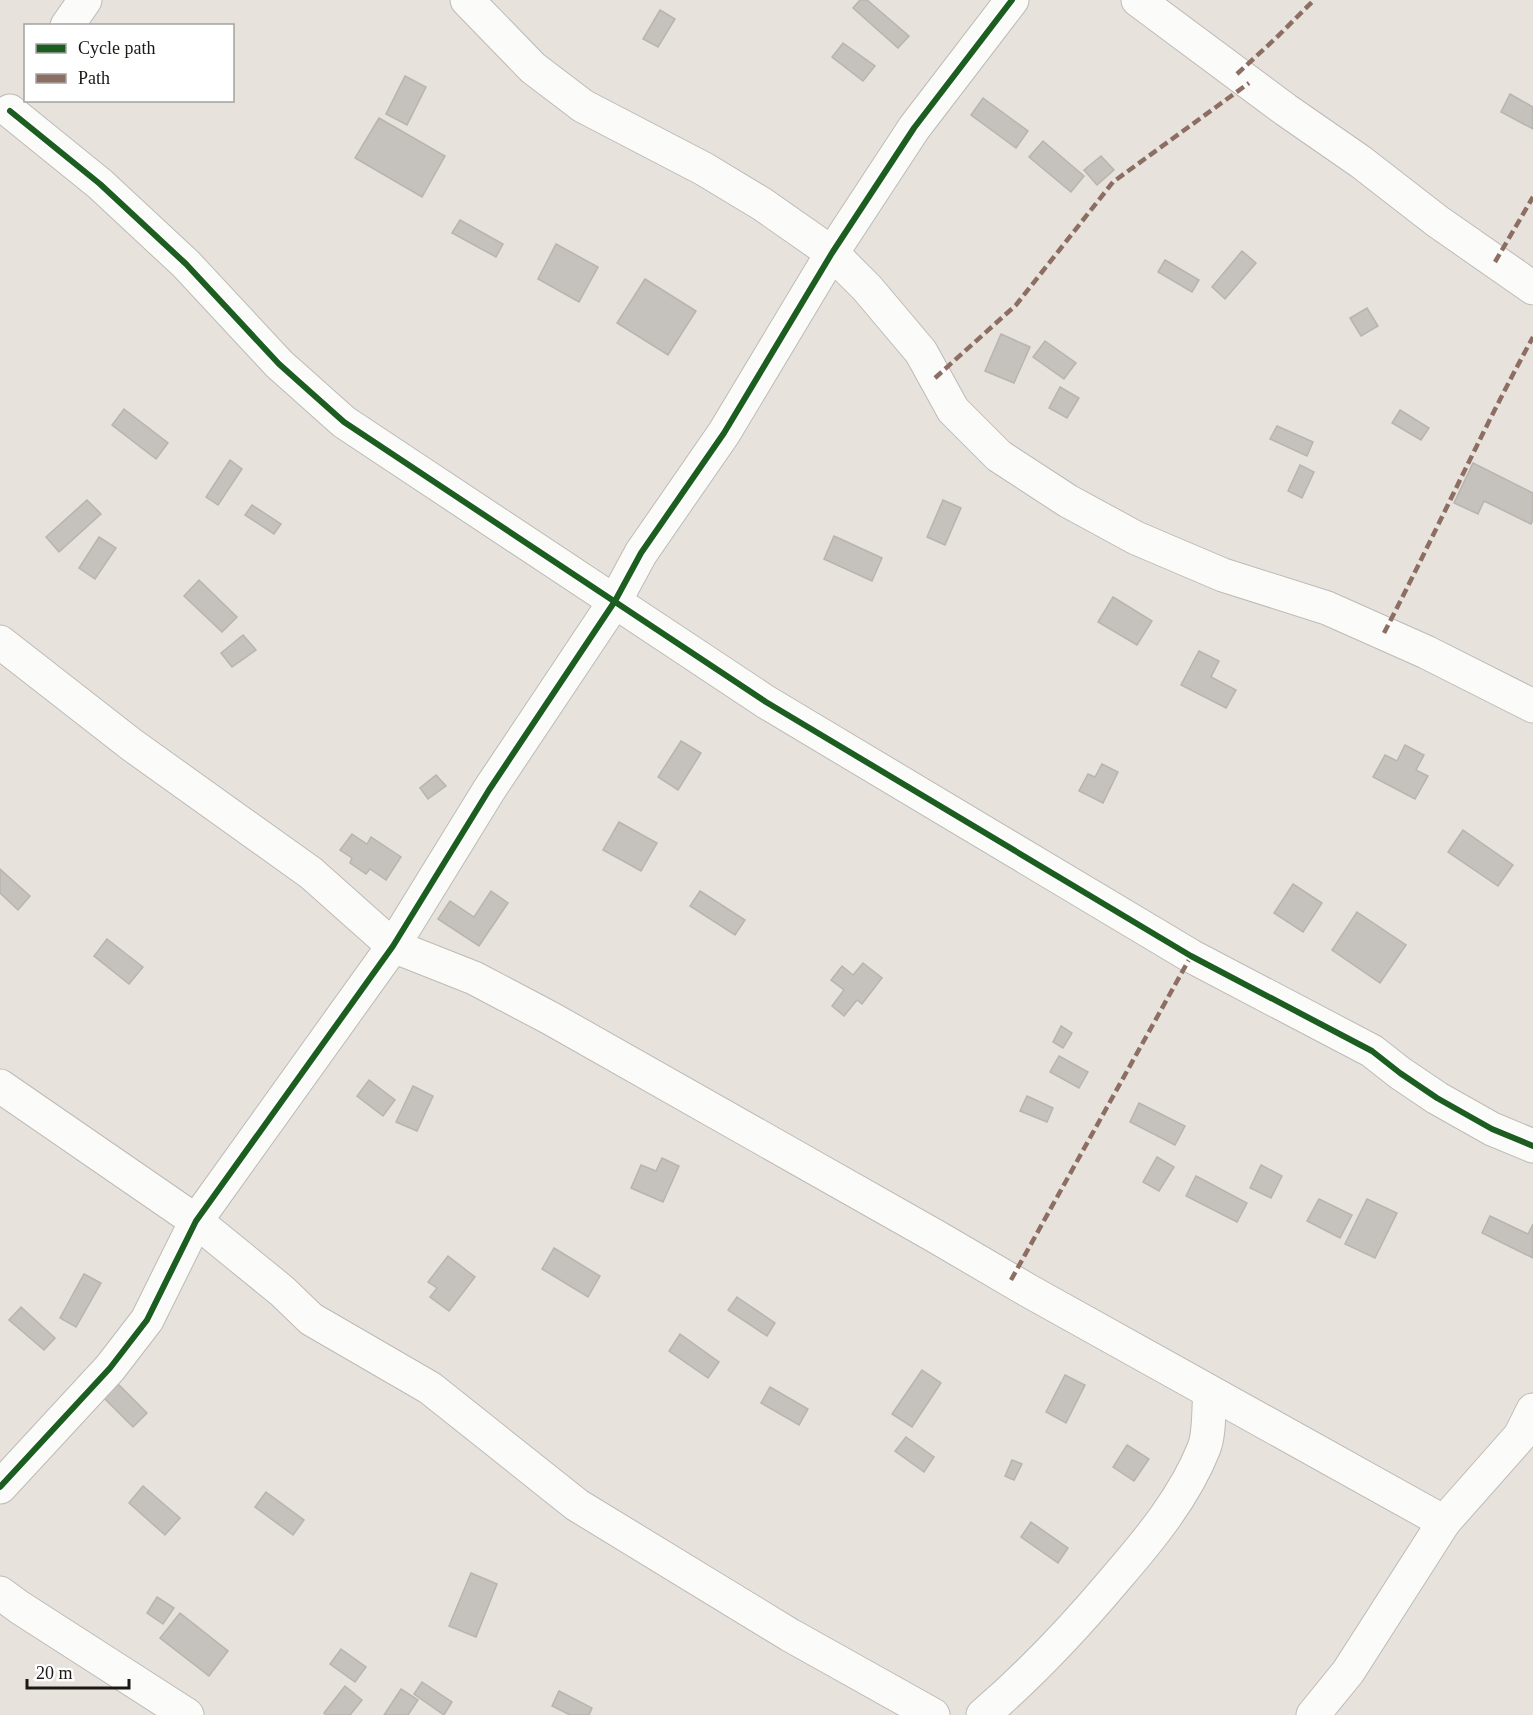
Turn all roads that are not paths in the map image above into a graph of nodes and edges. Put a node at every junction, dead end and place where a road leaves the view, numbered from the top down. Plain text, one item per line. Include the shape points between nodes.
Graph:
1 (85, 0) edge
2 (467, 0) edge
3 (1012, 0) edge
4 (1138, 0) edge
5 (69, 24) edge
6 (10, 105) edge
7 (832, 254) junction
8 (1533, 288) edge
9 (615, 601) junction
10 (0, 642) edge
11 (1533, 706) edge
12 (393, 946) junction
13 (0, 1086) edge
14 (1533, 1146) edge
15 (196, 1221) junction
16 (1210, 1394) junction
17 (1533, 1410) edge
18 (0, 1486) edge
19 (1444, 1522) junction
20 (0, 1593) edge
21 (187, 1715) edge
22 (933, 1715) edge
23 (983, 1715) edge
24 (1313, 1715) edge

1 - 5 street
2 - 7 street via 533,68 582,106 762,204
3 - 7 street via 914,128
4 - 8 street
6 - 9 street via 186,264 279,364 344,422
7 - 9 street via 724,433 641,553
7 - 11 street via 867,288 921,352 953,410 999,456 1068,501 1136,538 1223,575 1327,608
9 - 12 street via 489,790
9 - 14 street via 766,702 1191,956 1372,1051 1437,1098 1492,1129
10 - 12 street via 132,745 311,873
12 - 15 street
12 - 16 street via 474,978 550,1018
13 - 15 street
15 - 18 street via 147,1320 110,1368
15 - 22 street via 311,1319 430,1388 577,1504 790,1635
16 - 19 street
16 - 23 street via 1205,1445 1166,1515 1082,1620
17 - 19 street via 1520,1436
19 - 24 street via 1348,1672
20 - 21 street

